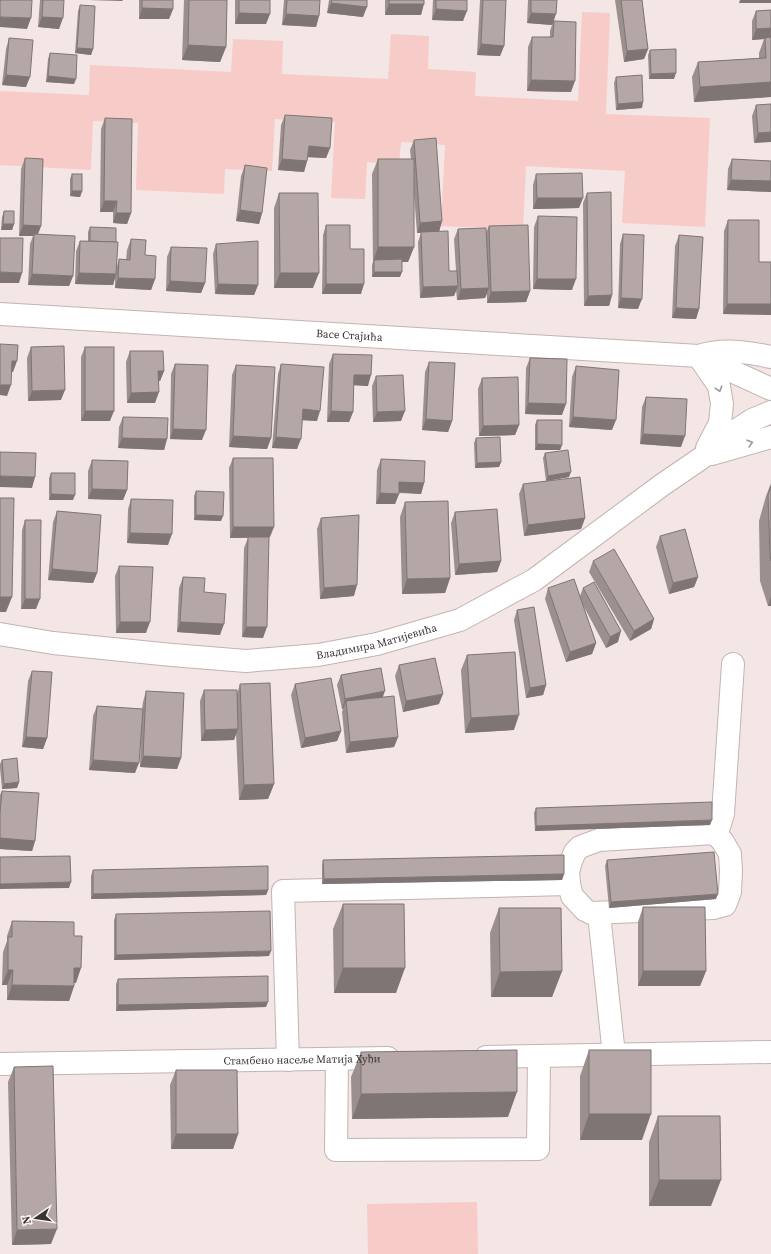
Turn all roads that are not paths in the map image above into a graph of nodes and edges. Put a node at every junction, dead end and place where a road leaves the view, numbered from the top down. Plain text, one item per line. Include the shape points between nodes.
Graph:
1 (0, 314) edge
2 (699, 356) junction
3 (771, 357) edge
4 (771, 389) edge
5 (771, 412) edge
6 (771, 437) edge
7 (703, 457) junction
8 (0, 634) edge
9 (733, 664) dead end
10 (715, 833) junction
11 (569, 884) junction
12 (599, 914) junction
13 (771, 1052) edge
14 (614, 1055) junction
15 (539, 1056) junction
16 (469, 1057) edge
17 (407, 1058) edge
18 (337, 1059) junction
19 (288, 1060) junction
20 (0, 1064) edge

1 - 2 street, Васе Стајића
2 - 3 street, Васе Стајића via 727,351
2 - 4 street, Васе Стајића
2 -> 7 street via 719,386 722,404 720,423
5 - 7 street, Владимира Матијевића via 726,436
7 -> 6 street, Владимира Матијевића
7 - 8 street, Владимира Матијевића via 534,580 460,620 377,644 318,655 246,661 53,643
9 - 10 street via 723,814
10 - 11 street via 599,840 580,847 575,852 568,872
10 - 12 street via 730,854 730,892 725,905 714,908
11 - 12 street via 572,896 578,903 585,910
11 - 19 street via 283,891
12 - 14 street
13 - 14 street
14 - 15 street
15 - 16 street
15 - 18 street via 538,1149 336,1150
17 - 18 street, Стамбено насеље Матија Хуђи
18 - 19 street, Стамбено насеље Матија Хуђи
19 - 20 street, Стамбено насеље Матија Хуђи

